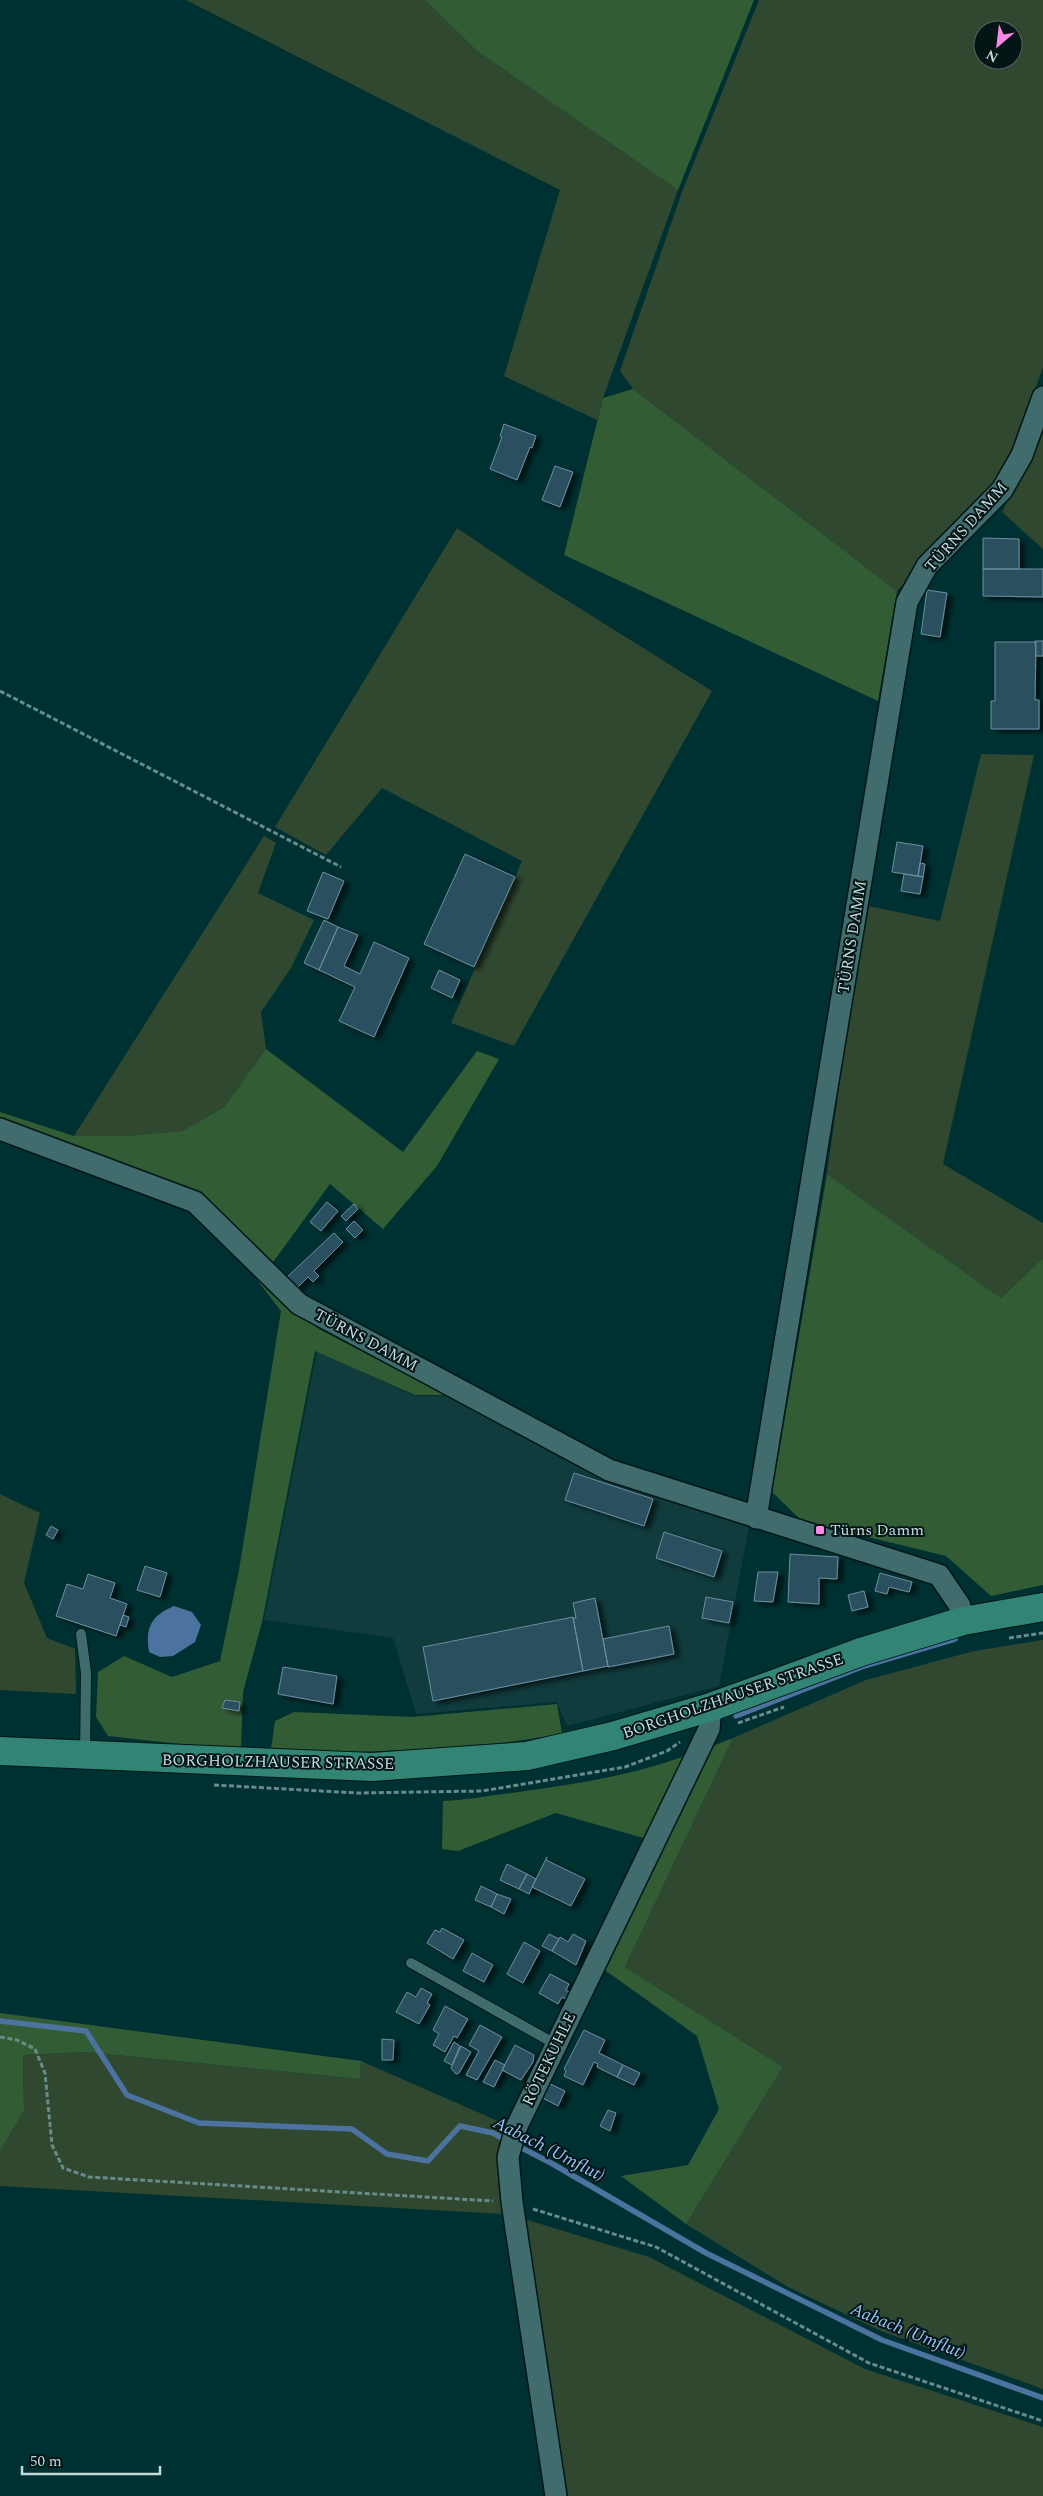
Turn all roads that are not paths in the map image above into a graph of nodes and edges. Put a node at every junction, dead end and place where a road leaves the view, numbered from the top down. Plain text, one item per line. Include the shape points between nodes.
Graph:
1 (1043, 397) edge
2 (0, 1129) edge
3 (756, 1518) junction
4 (1043, 1607) edge
5 (963, 1622) junction
6 (81, 1634) dead end
7 (710, 1707) junction
8 (0, 1751) edge
9 (85, 1756) junction
10 (411, 1963) dead end
11 (557, 2045) junction
12 (556, 2496) edge

1 - 3 street, TÜRNS DAMM via 1022,456 1002,490 927,566 907,602
2 - 3 street, TÜRNS DAMM via 195,1202 299,1304 610,1470
3 - 5 street, TÜRNS DAMM via 939,1575 960,1606
4 - 5 main road, BORGHOLZHAUSER STRASSE
5 - 7 main road, BORGHOLZHAUSER STRASSE via 861,1652
6 - 9 lane via 86,1673
7 - 9 main road, BORGHOLZHAUSER STRASSE via 613,1736 527,1756 372,1767
7 - 11 street, RÖTEKUHLE via 709,1729
8 - 9 main road, BORGHOLZHAUSER STRASSE
10 - 11 lane
11 - 12 street, RÖTEKUHLE via 516,2128 508,2157

